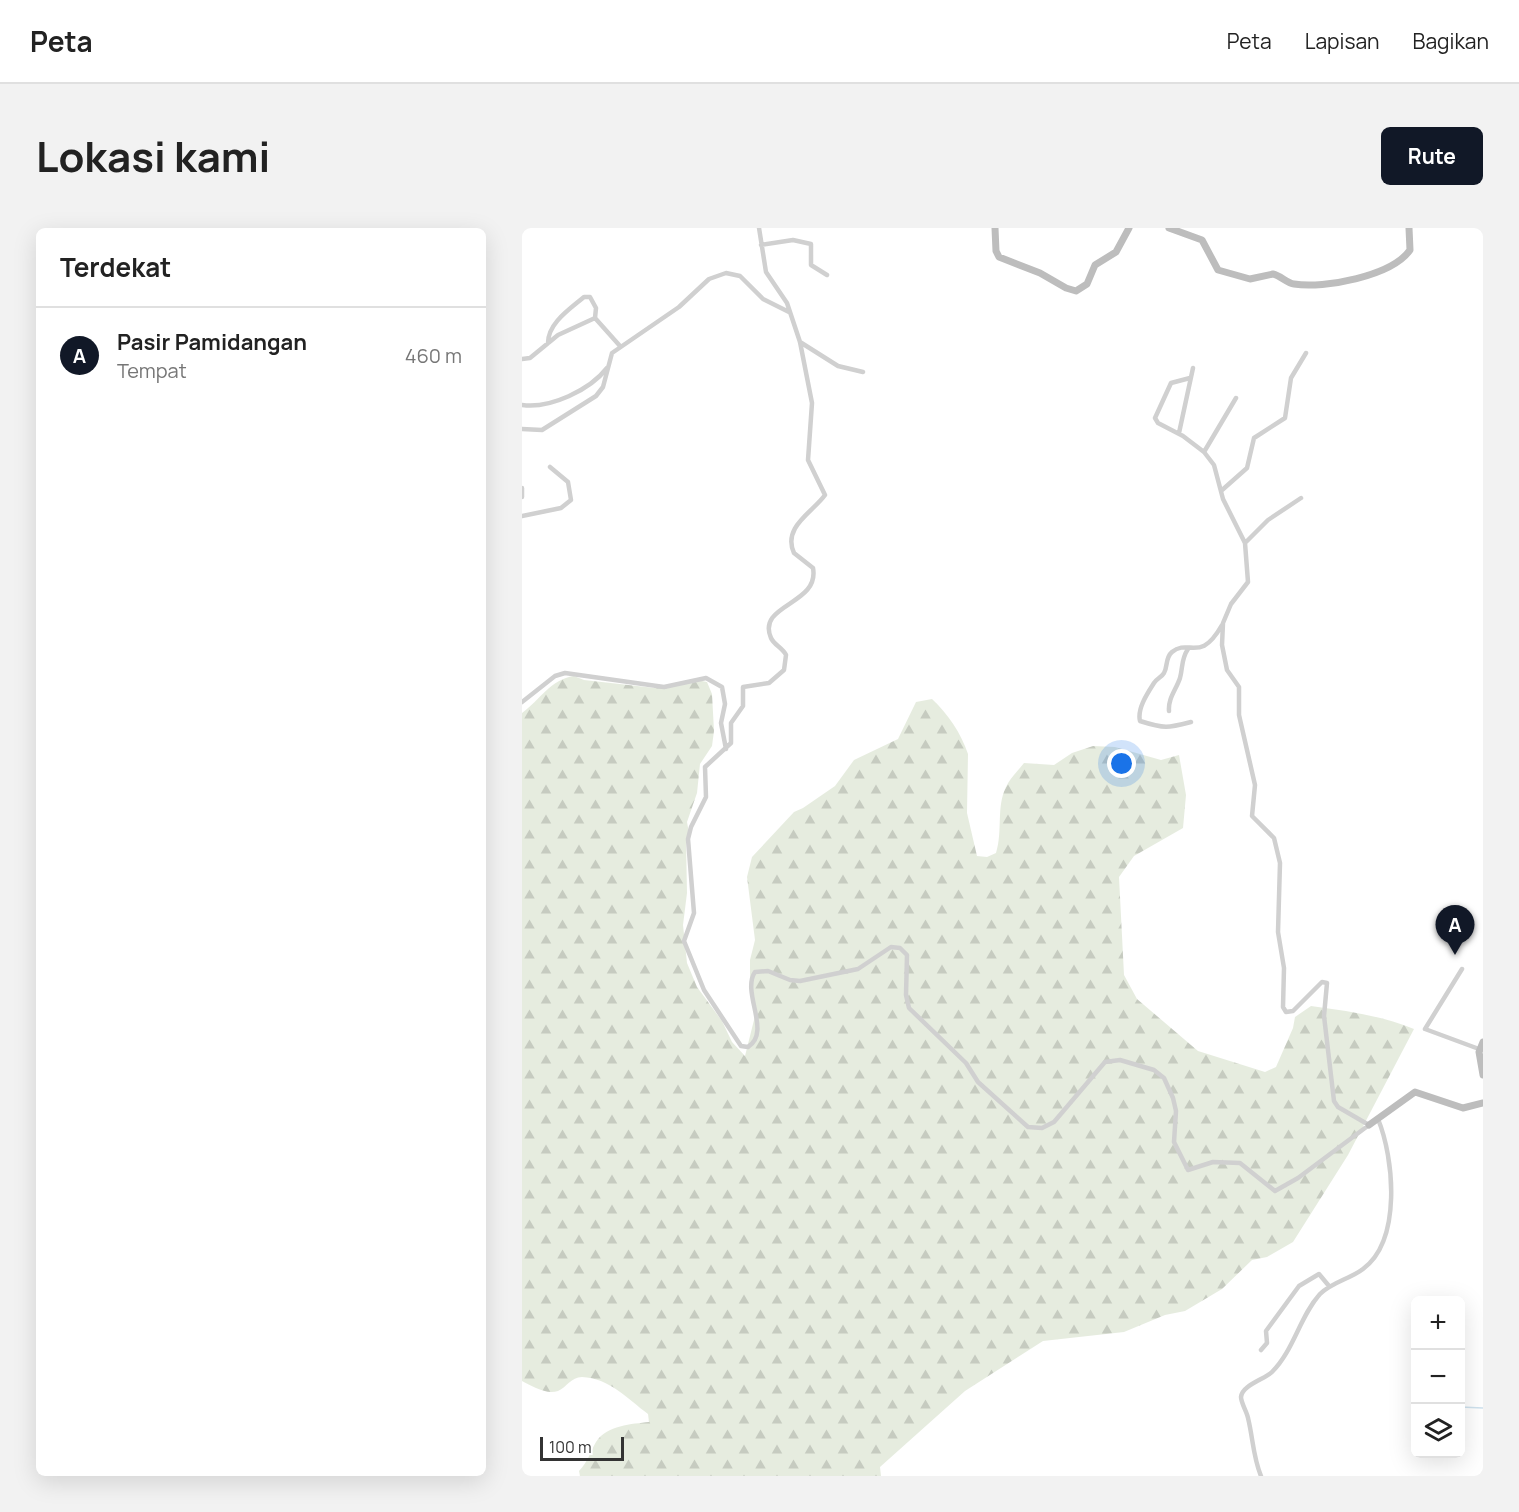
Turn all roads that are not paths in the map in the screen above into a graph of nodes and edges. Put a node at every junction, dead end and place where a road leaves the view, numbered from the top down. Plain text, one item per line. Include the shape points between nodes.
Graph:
1 (759, 228) edge
2 (995, 228) edge
3 (1129, 228) edge
4 (1168, 228) edge
5 (1409, 228) edge
6 (761, 245) junction
7 (827, 275) dead end
8 (791, 312) junction
9 (595, 318) junction
10 (800, 342) junction
11 (548, 343) junction
12 (620, 346) junction
13 (1306, 353) dead end
14 (522, 359) edge
15 (607, 368) junction
16 (1193, 368) dead end
17 (863, 372) dead end
18 (1190, 378) junction
19 (1236, 398) dead end
20 (522, 405) edge
21 (522, 429) edge
22 (1179, 433) junction
23 (1204, 452) junction
24 (550, 467) dead end
25 (522, 488) edge
26 (1221, 491) junction
27 (522, 497) edge
28 (1301, 498) dead end
29 (522, 516) edge
30 (1245, 543) junction
31 (1223, 623) junction
32 (1188, 649) junction
33 (522, 702) edge
34 (1170, 711) dead end
35 (1191, 722) dead end
36 (726, 749) junction
37 (1462, 969) dead end
38 (1481, 1046) edge
39 (1483, 1075) edge
40 (1483, 1103) edge
41 (1378, 1119) junction
42 (1369, 1125) junction
43 (1329, 1286) junction
44 (1261, 1350) dead end
45 (1262, 1476) edge

1 - 6 street
2 - 3 street via 999,257 1076,291 1088,284 1095,265 1116,252
4 - 5 street via 1202,240 1218,270 1250,279 1275,274 1299,285 1350,280 1398,261 1410,250
6 - 7 street via 793,240 811,244 811,265
6 - 8 street via 766,272
8 - 10 street
8 - 12 street via 763,299 740,276 719,274
9 - 11 street
9 - 11 street via 592,298 584,297 557,321
9 - 12 street
10 - 17 street via 838,366
10 - 36 street via 812,403 808,460 825,495 803,516 791,544 794,553 813,568 814,578 803,595 771,618 771,639 786,655 784,670 770,683 743,687 743,706 732,720 732,740
11 - 14 street via 530,358
12 - 15 street via 612,353
13 - 26 street via 1291,378 1285,418 1254,438 1247,468
15 - 20 street via 599,378 576,392 544,406
15 - 21 street via 600,393 589,402 542,430
16 - 18 street
18 - 22 street
18 - 22 street via 1171,383 1155,415 1158,423
19 - 23 street
22 - 23 street
23 - 26 street via 1214,465
24 - 29 street via 568,482 569,503
25 - 27 street
26 - 30 street
28 - 30 street via 1268,520
30 - 31 street via 1248,582 1231,604
31 - 32 street via 1210,643
31 - 42 street via 1225,661 1228,675 1239,687 1239,715 1255,786 1252,816 1274,838 1280,863 1278,932 1284,968 1283,1007 1286,1012 1293,1011 1322,982 1328,983 1324,1016 1333,1098 1338,1107
32 - 34 street via 1169,700
32 - 35 street via 1178,649 1169,656 1163,675 1139,709 1139,716 1140,722 1165,728
33 - 36 street via 555,676 565,673 664,687 706,678 722,687 721,723
36 - 42 street via 705,767 706,797 689,833 694,913 684,941 704,990 742,1047 752,1045 756,1031 750,984 755,972 768,971 800,981 858,969 894,947 907,955 909,1008 966,1063 978,1082 1028,1127 1042,1128 1054,1122 1100,1066 1115,1059 1149,1068 1164,1078 1176,1106 1174,1142 1189,1171 1213,1162 1240,1163 1271,1190 1279,1190
37 - 38 street via 1425,1029
38 - 39 street
40 - 41 street via 1463,1108 1415,1092
41 - 42 street
41 - 43 street via 1391,1167 1386,1238 1363,1269
43 - 44 street via 1319,1275 1300,1285 1266,1331 1267,1343
43 - 45 street via 1312,1305 1273,1371 1243,1392 1241,1398

